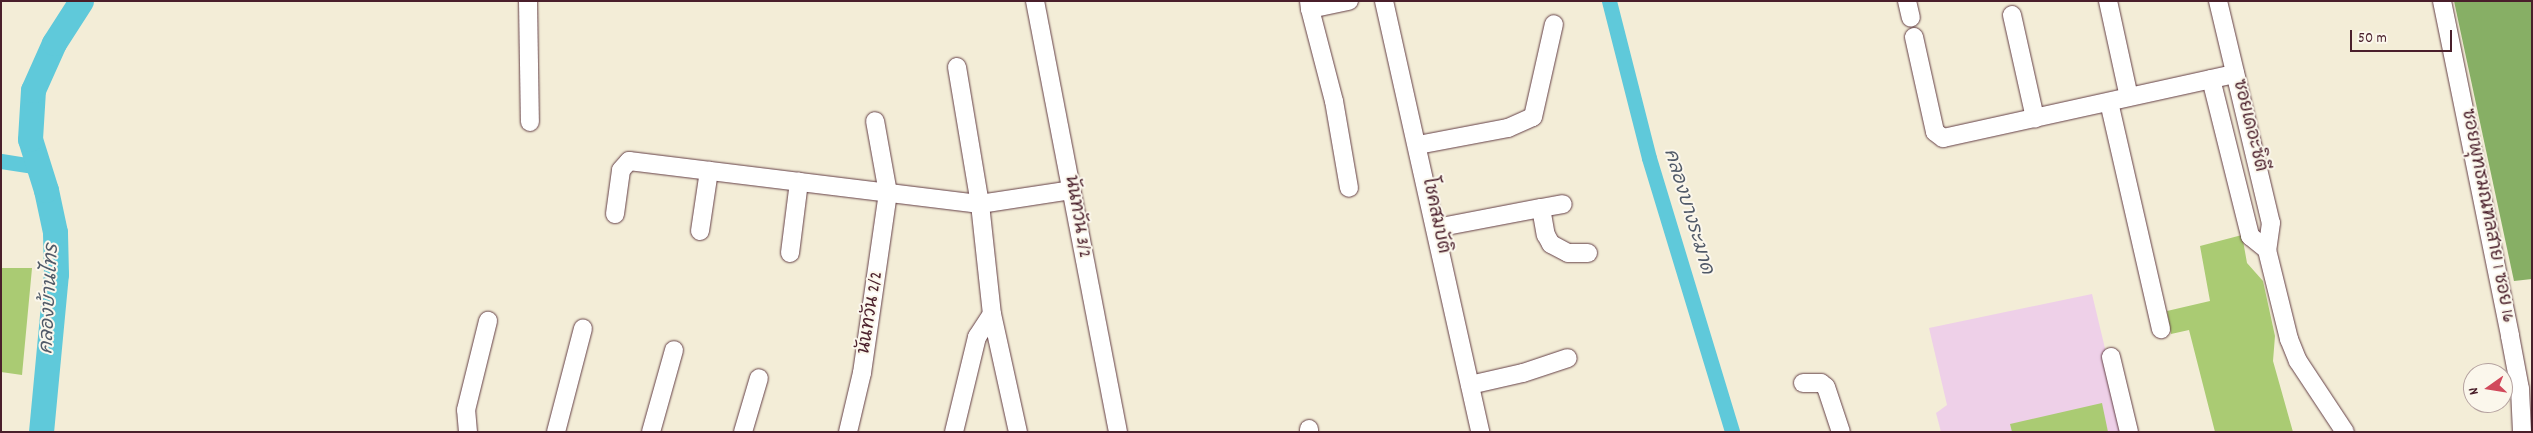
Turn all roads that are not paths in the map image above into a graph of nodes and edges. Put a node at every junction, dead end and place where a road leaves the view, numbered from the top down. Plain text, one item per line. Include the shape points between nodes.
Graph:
1 (528, 1) edge
2 (1035, 1) edge
3 (1349, 1) edge
4 (1384, 1) edge
5 (2108, 1) edge
6 (2218, 1) edge
7 (2442, 1) edge
8 (1310, 5) edge
9 (2012, 15) dead end
10 (1554, 24) dead end
11 (1914, 37) dead end
12 (957, 67) dead end
13 (2235, 74) junction
14 (2211, 79) junction
15 (2129, 98) junction
16 (2110, 102) junction
17 (2035, 118) junction
18 (875, 121) dead end
19 (530, 122) dead end
20 (1418, 145) junction
21 (709, 171) junction
22 (799, 182) junction
23 (1349, 188) dead end
24 (1071, 190) junction
25 (888, 192) junction
26 (980, 204) junction
27 (1563, 204) dead end
28 (1541, 208) junction
29 (615, 214) dead end
30 (1436, 228) junction
31 (700, 231) dead end
32 (2267, 250) junction
33 (790, 253) dead end
34 (1588, 253) dead end
35 (992, 314) junction
36 (488, 321) dead end
37 (583, 328) dead end
38 (2161, 329) dead end
39 (674, 350) dead end
40 (2111, 357) dead end
41 (1568, 358) dead end
42 (758, 378) dead end
43 (1803, 383) dead end
44 (1470, 385) junction
45 (468, 432) edge
46 (556, 432) edge
47 (651, 432) edge
48 (743, 432) edge
49 (848, 432) edge
50 (954, 432) edge
51 (1018, 432) edge
52 (1118, 432) edge
53 (1480, 432) edge
54 (1841, 432) edge
55 (2129, 432) edge
56 (2346, 432) edge
57 (2522, 432) edge

1 - 19 street
2 - 24 street, นันทวัน 3/2
3 - 8 street
4 - 20 street, โชคสมบัติ
5 - 15 street
6 - 13 street, ซอยเดอะซิตี
7 - 57 street, ซอยพุทธมณฑลสาย 1 ซอย 16 via 2520,389
8 - 23 street via 1334,101
9 - 17 street
10 - 20 street via 1533,117 1508,128
11 - 17 street via 1935,132 1939,136 1949,137
12 - 26 street
13 - 14 street
13 - 32 street, ซอยเดอะซิตี via 2271,223
14 - 15 street
14 - 32 street, ซอยเดอะซิตี via 2250,236
15 - 16 street
16 - 17 street
16 - 38 street
18 - 25 street, นันทวัน 2/2
20 - 30 street, โชคสมบัติ
21 - 22 street
21 - 29 street via 625,162
21 - 31 street
22 - 25 street
22 - 33 street
24 - 26 street
24 - 52 street, นันทวัน 3/2
25 - 26 street
25 - 49 street, นันทวัน 2/2 via 862,373
26 - 35 street
27 - 28 street
28 - 30 street
28 - 34 street via 1551,244 1568,253
30 - 44 street, โชคสมบัติ
32 - 56 street, ซอยเดอะซิตี via 2298,361
35 - 50 street via 977,338
35 - 51 street
36 - 45 street via 466,410
37 - 46 street
39 - 47 street
40 - 55 street
41 - 44 street via 1523,373
42 - 48 street
43 - 54 street via 1821,383 1826,388
44 - 53 street, โชคสมบัติ

